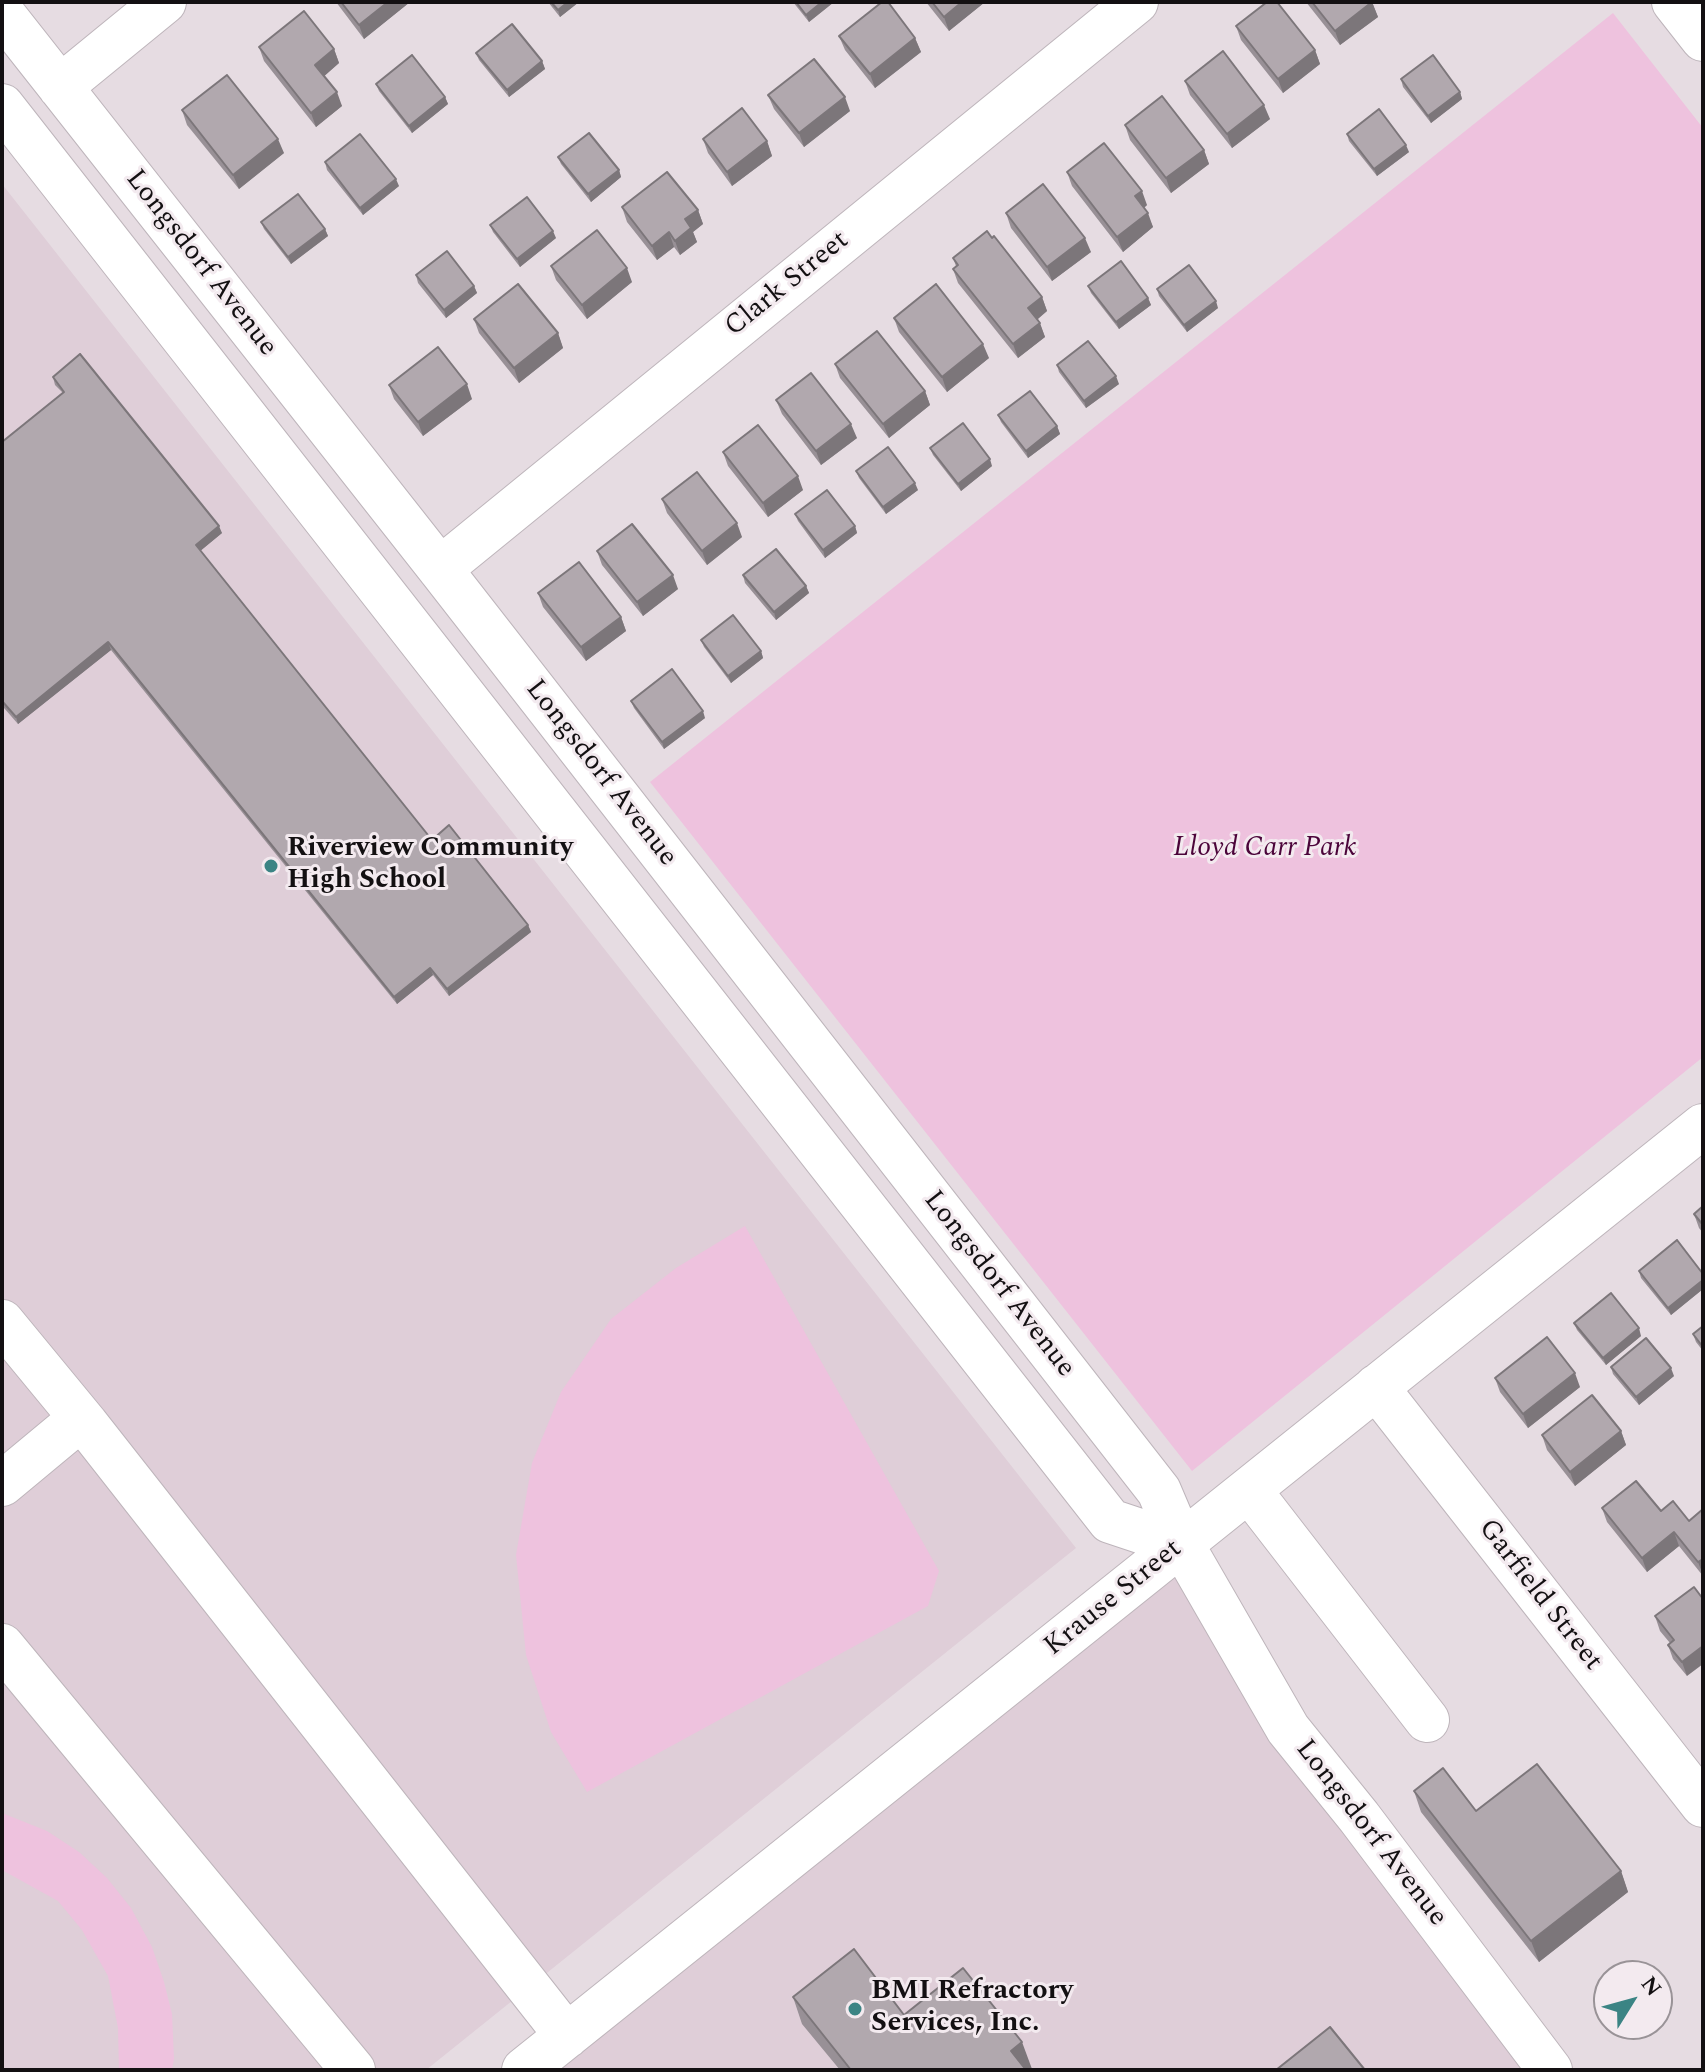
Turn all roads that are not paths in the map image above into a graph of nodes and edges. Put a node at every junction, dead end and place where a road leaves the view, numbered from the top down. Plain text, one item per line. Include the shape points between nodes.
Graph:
1 (164, 2) edge
2 (1136, 2) edge
3 (1674, 2) edge
4 (2, 13) edge
5 (1703, 39) edge
6 (60, 87) junction
7 (2, 106) edge
8 (440, 569) junction
9 (697, 900) junction
10 (651, 936) junction
11 (849, 1095) junction
12 (1703, 1126) edge
13 (805, 1131) junction
14 (2, 1322) edge
15 (1376, 1387) junction
16 (86, 1424) junction
17 (2, 1484) edge
18 (1249, 1490) junction
19 (1182, 1545) junction
20 (2, 1646) edge
21 (1427, 1720) dead end
22 (1703, 1805) edge
23 (567, 2036) junction
24 (353, 2070) edge
25 (524, 2070) edge
26 (1550, 2070) edge

1 - 6 street
2 - 8 street, Clark Street
3 - 5 street
4 - 6 street, Longsdorf Avenue
6 - 8 street, Longsdorf Avenue
7 - 10 street, Longsdorf Avenue
8 - 9 street, Longsdorf Avenue
9 - 10 street
9 - 11 street, Longsdorf Avenue
10 - 13 street, Longsdorf Avenue
11 - 13 street
11 - 19 street, Longsdorf Avenue via 1159,1491
12 - 15 street, Krause Street
13 - 19 street, Longsdorf Avenue via 1110,1521
14 - 16 street
15 - 18 street, Krause Street
15 - 22 street, Garfield Street
16 - 17 street via 67,1430
16 - 23 street
18 - 19 street, Krause Street
18 - 21 street
19 - 23 street, Krause Street
19 - 26 street, Longsdorf Avenue via 1288,1729
20 - 24 street
23 - 25 street, Krause Street

